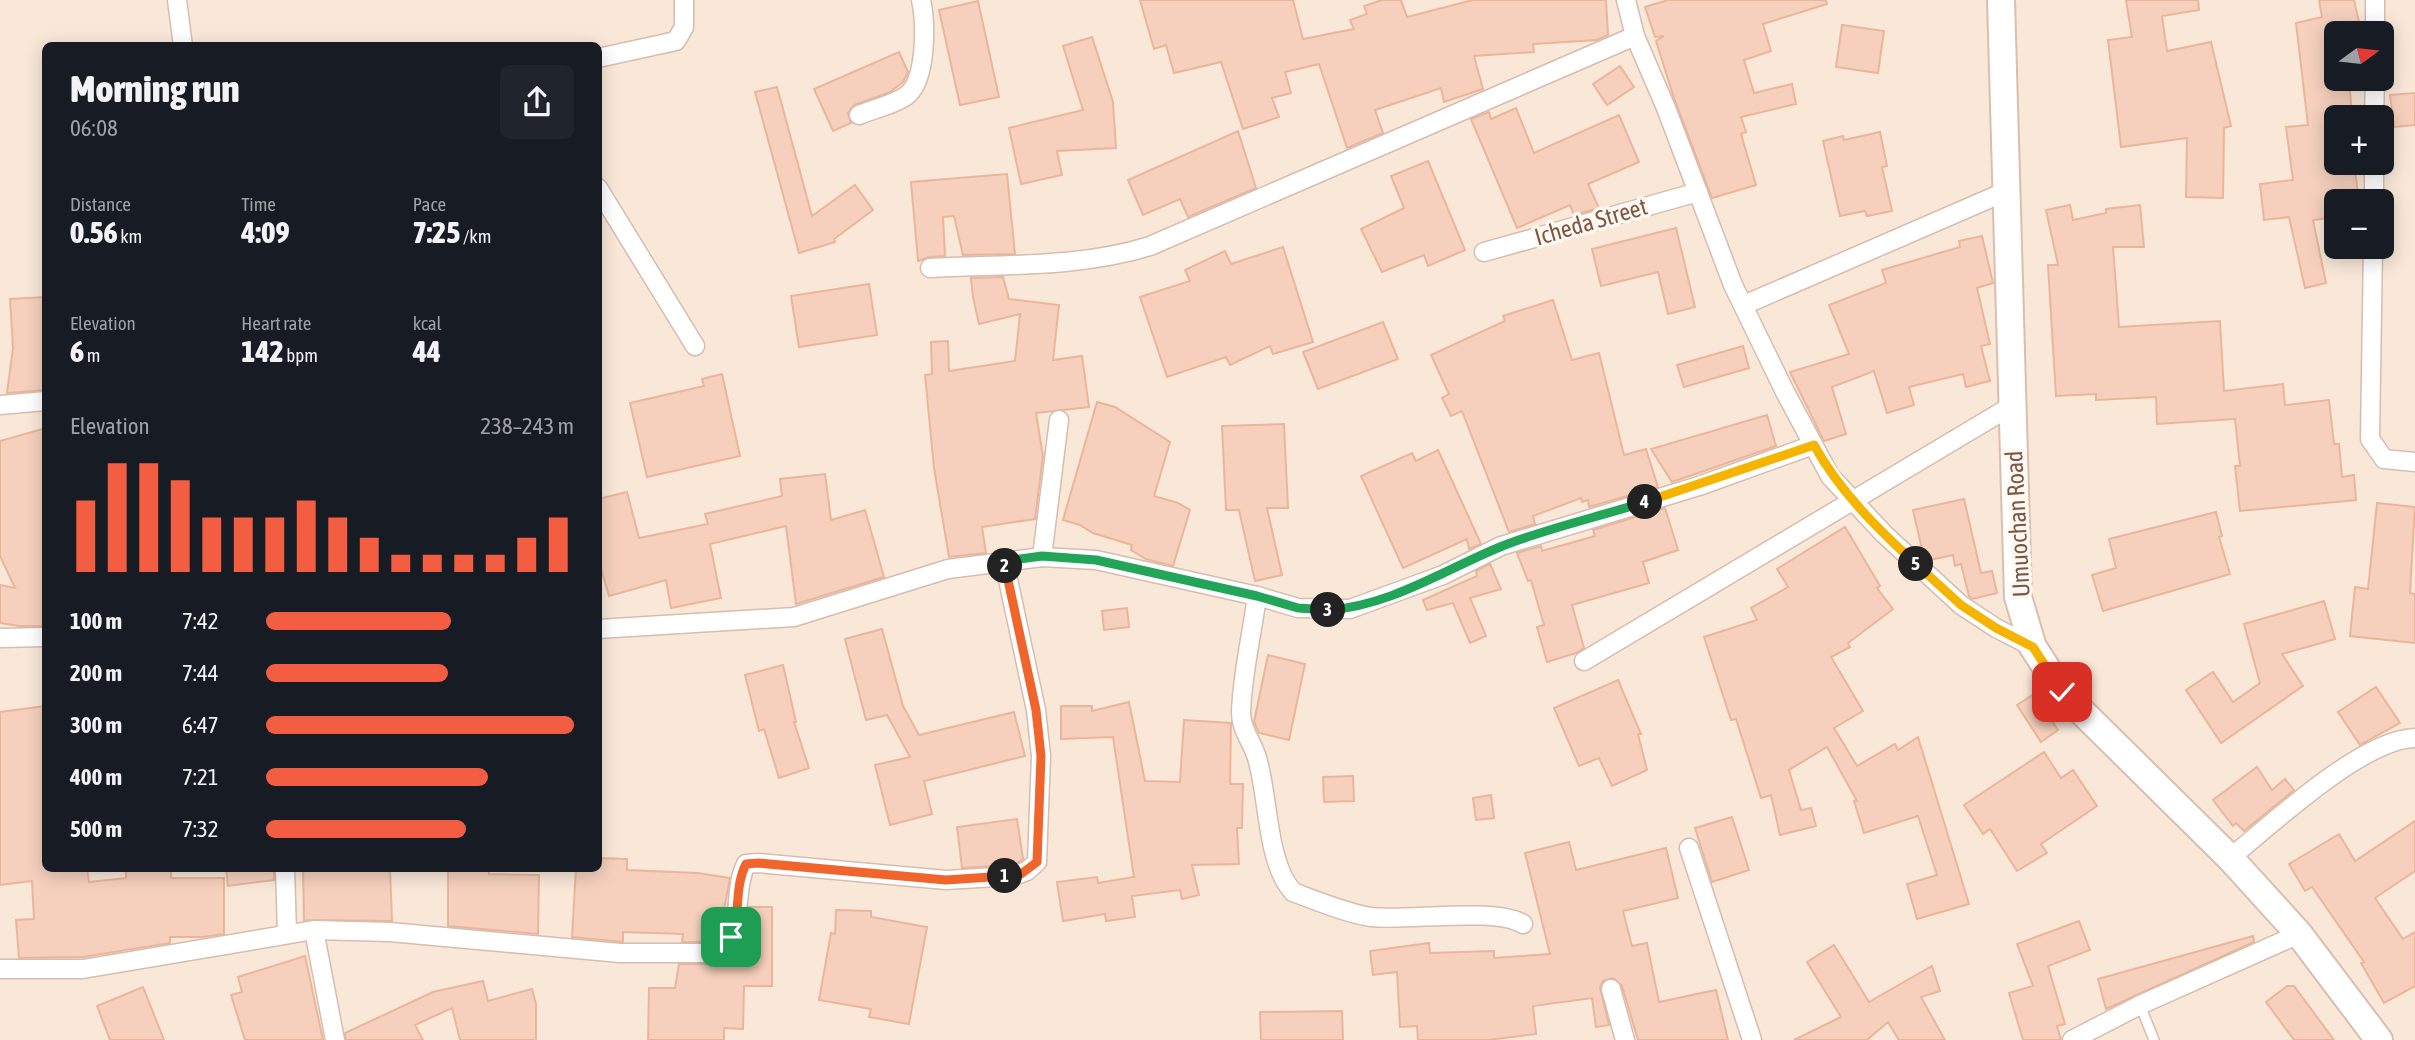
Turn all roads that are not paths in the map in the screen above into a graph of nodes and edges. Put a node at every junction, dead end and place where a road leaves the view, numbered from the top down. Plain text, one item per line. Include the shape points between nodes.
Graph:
1 (177, 0) edge
2 (684, 0) edge
3 (921, 0) edge
4 (1626, 0) edge
5 (2001, 0) edge
6 (2375, 0) edge
7 (2375, 21) edge
8 (1635, 36) junction
9 (182, 42) edge
10 (602, 57) edge
11 (859, 115) dead end
12 (2007, 191) junction
13 (1698, 192) junction
14 (602, 195) edge
15 (1484, 251) dead end
16 (2373, 259) edge
17 (930, 268) dead end
18 (1744, 305) junction
19 (695, 346) dead end
20 (42, 401) edge
21 (0, 405) edge
22 (2013, 405) junction
23 (1059, 421) dead end
24 (1814, 445) junction
25 (2415, 462) edge
26 (1852, 501) junction
27 (1042, 556) junction
28 (1004, 561) junction
29 (1257, 596) junction
30 (602, 629) edge
31 (42, 637) edge
32 (0, 638) edge
33 (2033, 647) junction
34 (1584, 661) dead end
35 (2415, 738) edge
36 (1689, 848) dead end
37 (2230, 858) junction
38 (285, 872) edge
39 (1523, 923) dead end
40 (314, 930) junction
41 (287, 933) junction
42 (2299, 934) junction
43 (0, 969) edge
44 (1611, 989) dead end
45 (2140, 1005) junction
46 (335, 1040) edge
47 (1625, 1040) edge
48 (1752, 1040) edge
49 (2072, 1040) edge
50 (2154, 1040) edge
51 (2379, 1040) edge

1 - 9 street
2 - 10 street via 684,27 676,41
3 - 11 street via 925,39 916,82 907,95
4 - 8 street
5 - 12 street, Umuochan Road
6 - 7 street
8 - 13 street
8 - 17 street via 1150,246 1085,260
12 - 18 street
12 - 22 street, Umuochan Road
13 - 15 street, Icheda Street
13 - 18 street
14 - 19 street
16 - 25 street via 2371,439 2384,458
18 - 24 street
20 - 21 street
22 - 26 street
22 - 33 street, Umuochan Road via 2018,597
23 - 27 street
24 - 26 street via 1830,476
24 - 29 street via 1699,486 1501,546 1443,575 1350,609 1298,608
26 - 33 street via 1961,605
26 - 34 street
27 - 28 street
27 - 29 street via 1096,560
28 - 30 street via 948,569 794,617
28 - 40 street via 1036,710 1041,756 1037,862 1027,871 946,880 746,864 735,927 724,947 712,953 620,953 390,932
29 - 39 street via 1241,715 1257,757 1285,883 1293,892 1371,917 1493,916
31 - 32 street
33 - 37 street, Umuochan Road via 2062,692
35 - 37 street via 2379,748 2351,763
36 - 48 street
37 - 42 street, Umuochan Road
38 - 41 street
40 - 41 street
40 - 46 street
41 - 43 street via 83,969
42 - 45 street
42 - 51 street, Umuochan Road
44 - 47 street
45 - 49 street
45 - 50 lane

